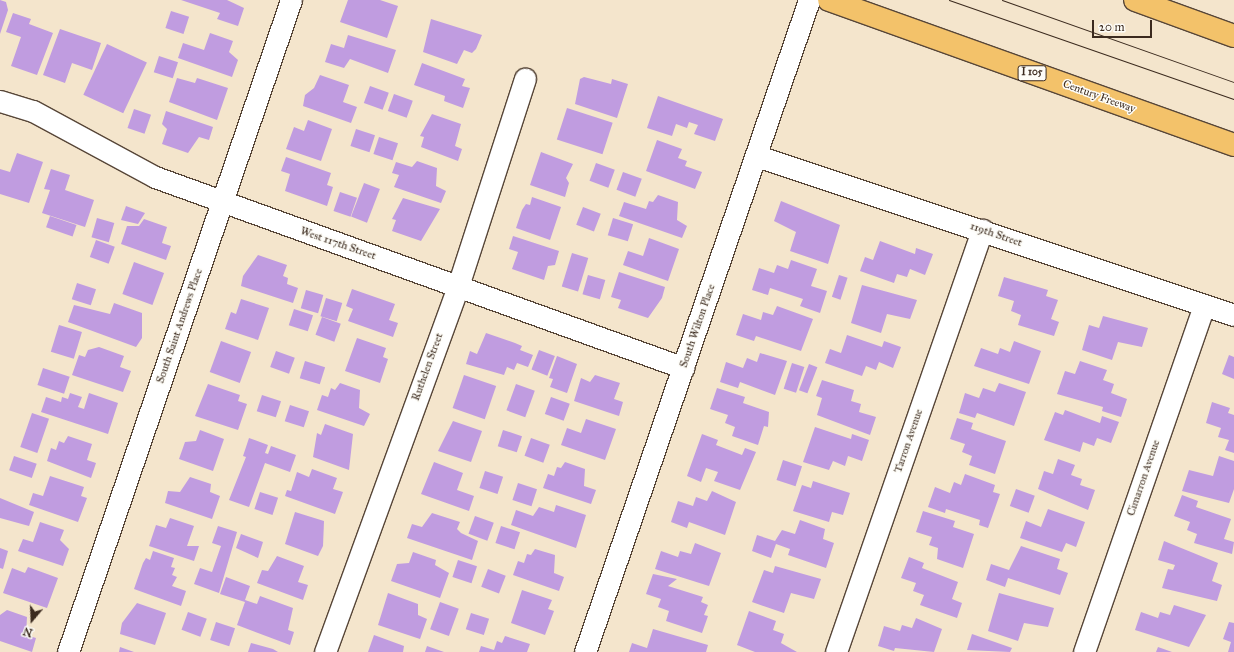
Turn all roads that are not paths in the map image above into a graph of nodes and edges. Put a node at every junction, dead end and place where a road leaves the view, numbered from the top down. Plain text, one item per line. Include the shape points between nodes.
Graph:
1 (291, 0) edge
2 (810, 0) edge
3 (829, 0) edge
4 (1134, 0) edge
5 (1234, 36) edge
6 (525, 79) dead end
7 (0, 101) edge
8 (1234, 145) edge
9 (757, 156) junction
10 (222, 203) junction
11 (982, 230) junction
12 (458, 286) junction
13 (1204, 305) junction
14 (1234, 315) edge
15 (684, 368) junction
16 (68, 652) edge
17 (325, 652) edge
18 (585, 652) edge
19 (836, 652) edge
20 (1084, 652) edge

1 - 10 street, South Saint Andrews Place
2 - 9 street, South Wilton Place
3 - 8 highway, Century Freeway / I 105
4 - 5 highway
6 - 12 street, Ruthelen Street
7 - 10 street, West 117th Street via 33,111 155,177
9 - 11 street, 119th Street
9 - 15 street, South Wilton Place
10 - 12 street, West 117th Street
10 - 16 street, South Saint Andrews Place
11 - 13 street, 119th Street
11 - 19 street, Tarron Avenue
12 - 15 street, West 117th Street
12 - 17 street, Ruthelen Street
13 - 14 street, 119th Street
13 - 20 street, Cimarron Avenue
15 - 18 street, South Wilton Place

